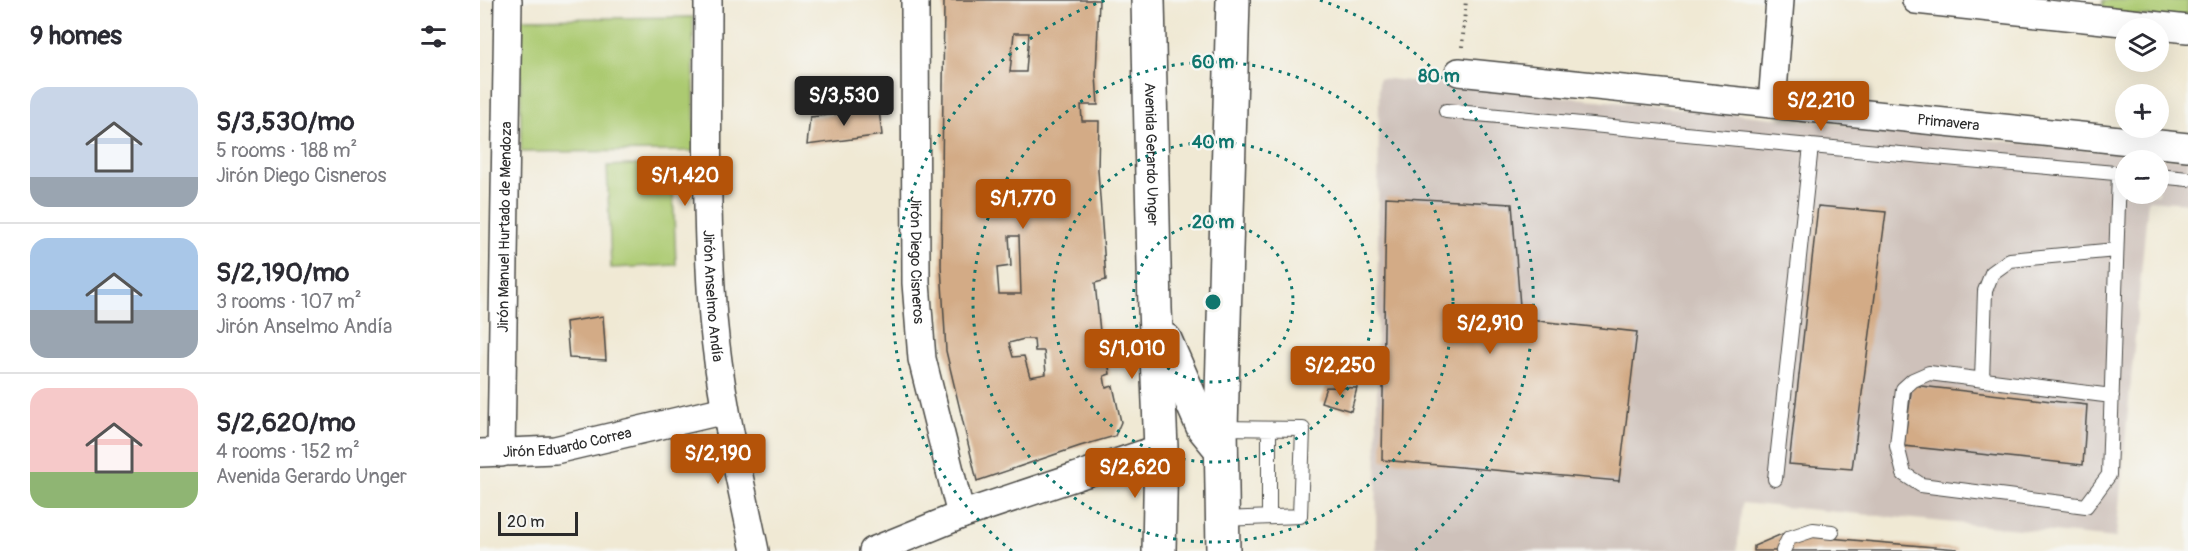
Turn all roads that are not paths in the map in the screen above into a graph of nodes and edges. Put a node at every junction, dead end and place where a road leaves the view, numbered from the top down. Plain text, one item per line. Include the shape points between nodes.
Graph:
1 (508, 0) edge
2 (708, 0) edge
3 (915, 0) edge
4 (1148, 0) edge
5 (1233, 0) edge
6 (1780, 0) edge
7 (1916, 0) edge
8 (2188, 29) edge
9 (1460, 72) road end
10 (1772, 104) junction
11 (1446, 111) dead end
12 (1811, 146) junction
13 (2188, 147) edge
14 (2115, 172) edge
15 (2169, 177) edge
16 (2188, 179) edge
17 (2120, 204) edge
18 (2116, 250) junction
19 (1155, 309) junction
20 (1982, 380) junction
21 (2112, 396) junction
22 (725, 410) junction
23 (1269, 429) junction
24 (1215, 435) junction
25 (1161, 448) junction
26 (491, 453) edge
27 (1775, 479) dead end
28 (961, 515) junction
29 (1269, 516) junction
30 (1832, 532) dead end
31 (1223, 535) edge
32 (755, 551) edge
33 (873, 551) edge
34 (1160, 551) edge
35 (1783, 551) edge

1 - 26 street, Jirón Manuel Hurtado de Mendoza
2 - 22 street, Jirón Anselmo Andía via 708,208 714,320
3 - 28 street, Jirón Diego Cisneros via 916,283 922,359
4 - 19 main road, Avenida Gerardo Unger
5 - 24 main road
6 - 10 street
7 - 8 street
9 - 10 street, Primavera
10 - 13 street, Primavera
11 - 12 lane
12 - 14 lane
12 - 27 lane
15 - 16 lane
17 - 18 lane
18 - 20 lane via 2010,260 1992,273 1985,291
18 - 21 lane
19 - 24 main road, Avenida Gerardo Unger via 1169,354
19 - 25 main road, Avenida Gerardo Unger
20 - 21 lane
20 - 21 lane via 1929,373 1903,389 1897,446 1904,474 1921,485 2086,506 2109,475
22 - 26 street, Jirón Eduardo Correa via 555,450
22 - 32 street, Jirón Anselmo Andía
23 - 24 lane
23 - 29 lane
23 - 29 lane via 1303,429 1300,516
24 - 31 main road, Avenida Gerardo Unger
25 - 28 street
25 - 34 main road, Avenida Gerardo Unger
28 - 33 street
29 - 31 lane
30 - 35 lane via 1813,530 1789,538

